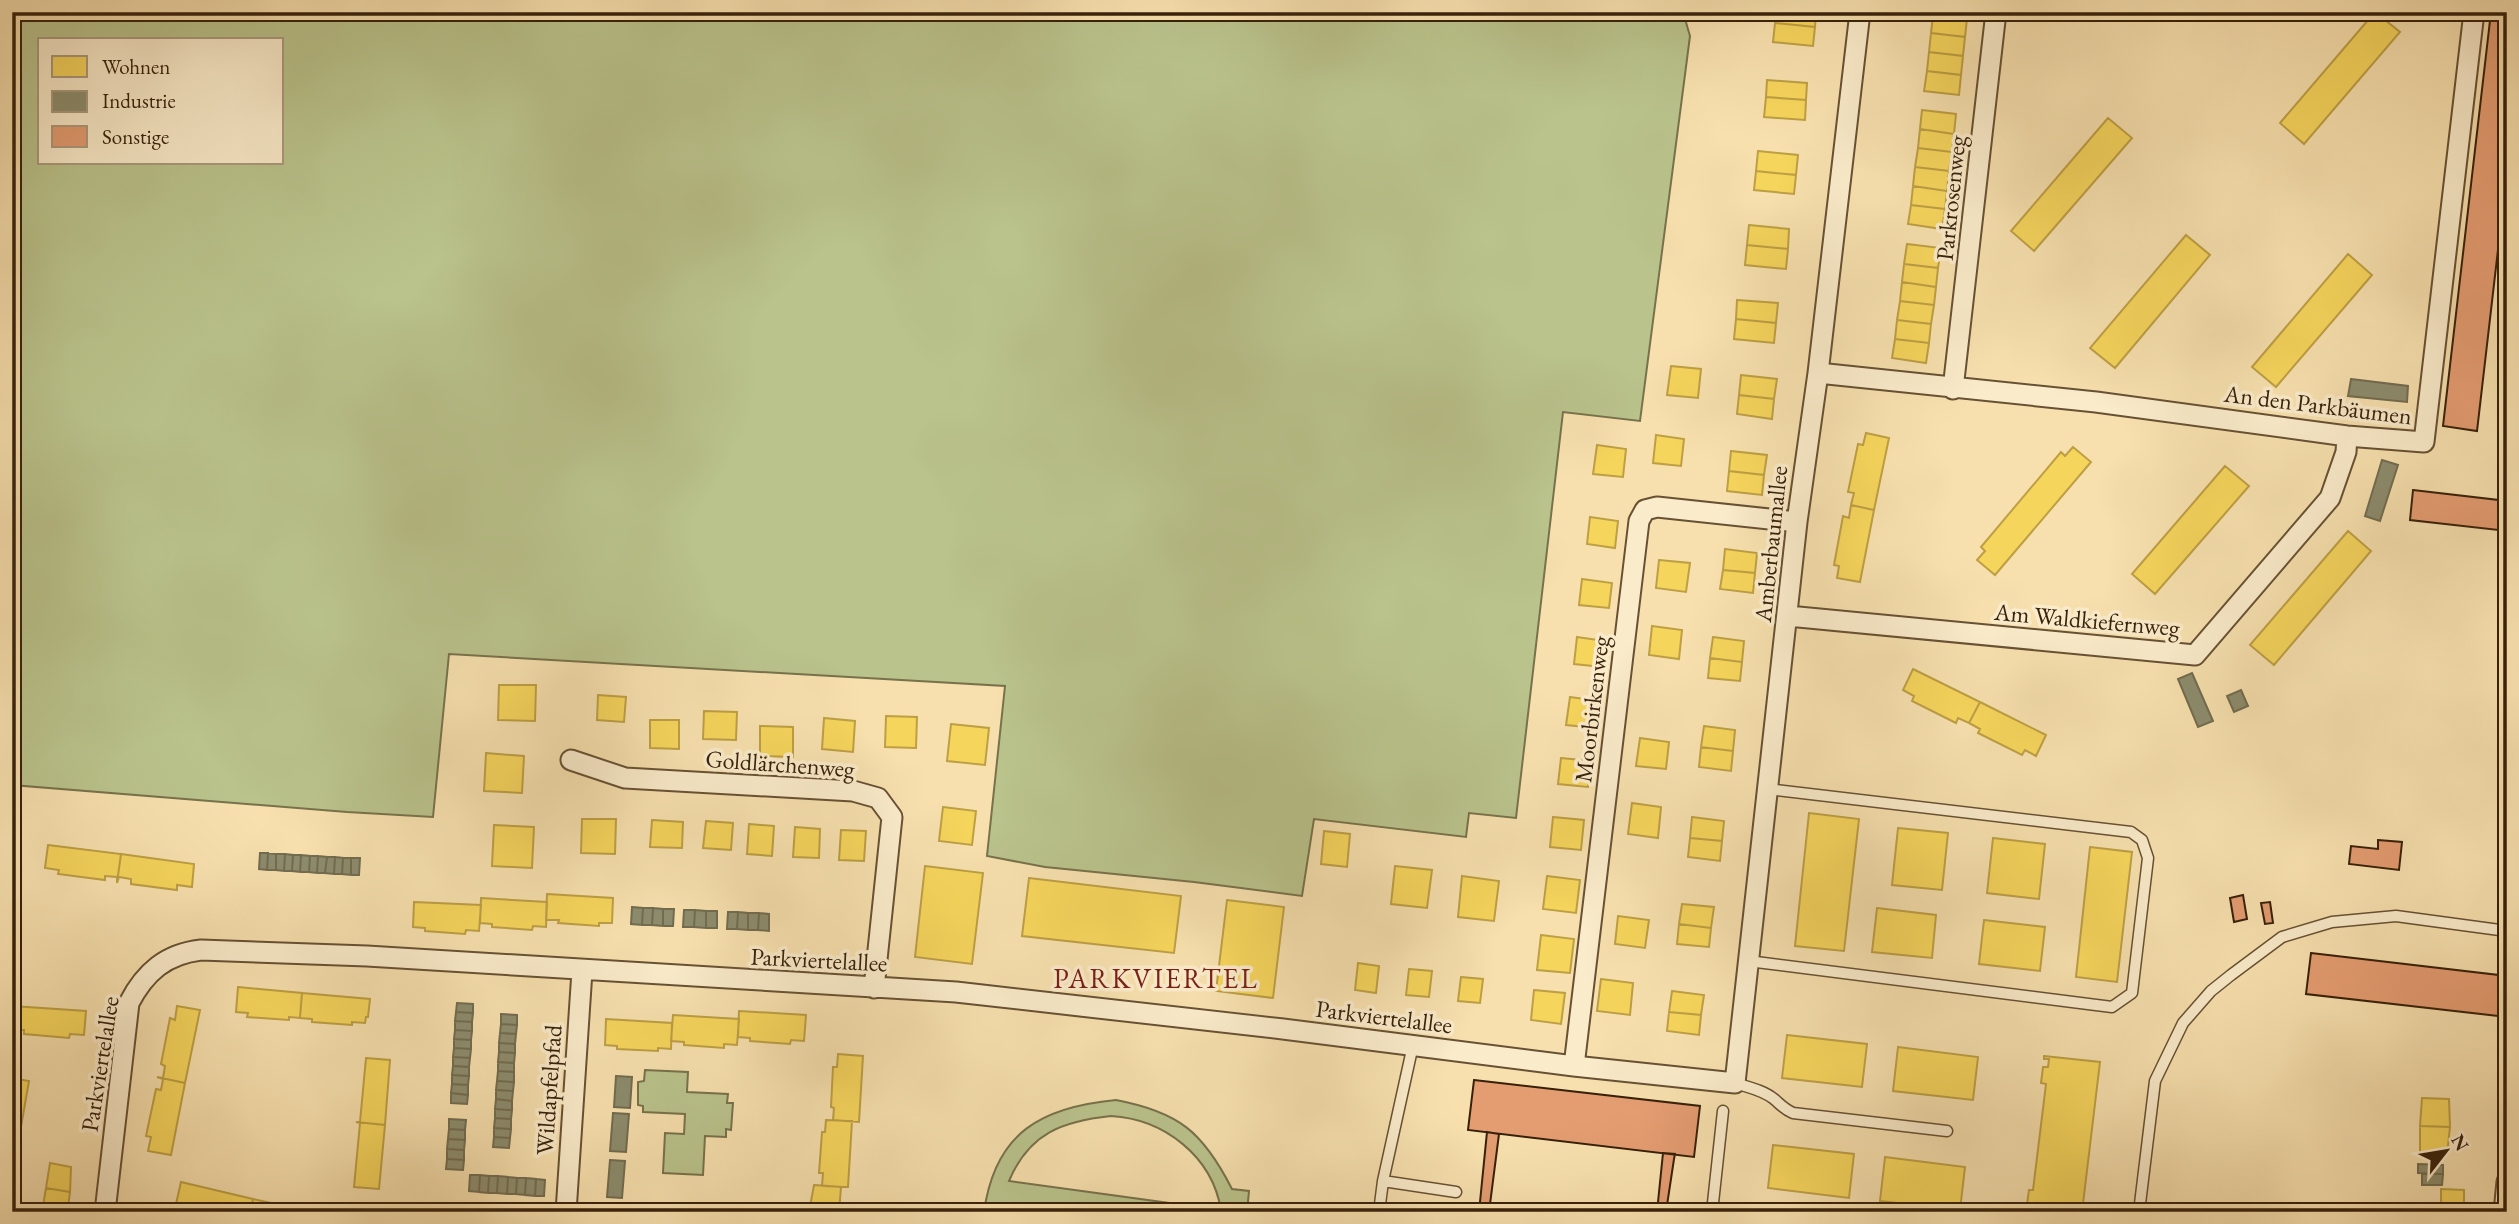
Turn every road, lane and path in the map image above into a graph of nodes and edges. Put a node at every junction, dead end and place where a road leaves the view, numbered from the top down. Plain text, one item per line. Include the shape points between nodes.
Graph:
1 (1860, 12) edge
2 (1996, 12) edge
3 (2474, 12) edge
4 (1818, 373) junction
5 (1953, 389) junction
6 (2347, 436) junction
7 (1797, 523) junction
8 (1788, 616) junction
9 (571, 760) dead end
10 (1768, 789) junction
11 (2507, 931) edge
12 (1747, 961) junction
13 (582, 971) junction
14 (873, 988) junction
15 (1413, 1045) junction
16 (1574, 1066) junction
17 (1735, 1083) junction
18 (1723, 1111) dead end
19 (1947, 1131) dead end
20 (1383, 1181) junction
21 (2507, 1182) edge
22 (1456, 1192) dead end
23 (105, 1212) edge
24 (566, 1212) edge
25 (1379, 1212) edge
26 (1712, 1212) edge
27 (2139, 1212) edge
28 (2504, 1212) edge

1 - 4 street, Amberbaumallee
2 - 5 street, Parkrosenweg
3 - 6 street, An den Parkbäumen via 2424,442
4 - 5 street, An den Parkbäumen
4 - 7 street, Amberbaumallee
5 - 6 street, An den Parkbäumen via 2096,402
6 - 8 street, Am Waldkiefernweg via 2330,498 2195,655
7 - 8 street, Amberbaumallee
7 - 16 street, Moorbirkenweg via 1657,507 1645,510 1639,521
8 - 10 street, Amberbaumallee
9 - 14 street, Goldlärchenweg via 625,778 853,791 878,798 892,817
10 - 12 street, Amberbaumallee
10 - 12 lane via 2131,832 2143,840 2148,858 2142,912 2132,993 2112,1007
11 - 27 lane via 2396,916 2332,922 2282,937 2231,975 2183,1023 2155,1081
12 - 17 street, Amberbaumallee
13 - 14 street, Parkviertelallee
13 - 23 street, Parkviertelallee via 218,949 167,958 150,971 130,1003
13 - 24 street, Wildapfelpfad
14 - 15 street, Parkviertelallee via 956,992
15 - 16 street, Parkviertelallee
15 - 20 lane
16 - 17 street, Parkviertelallee
17 - 19 lane via 1759,1090 1793,1113
18 - 26 lane
20 - 22 lane
20 - 25 lane
21 - 28 street

